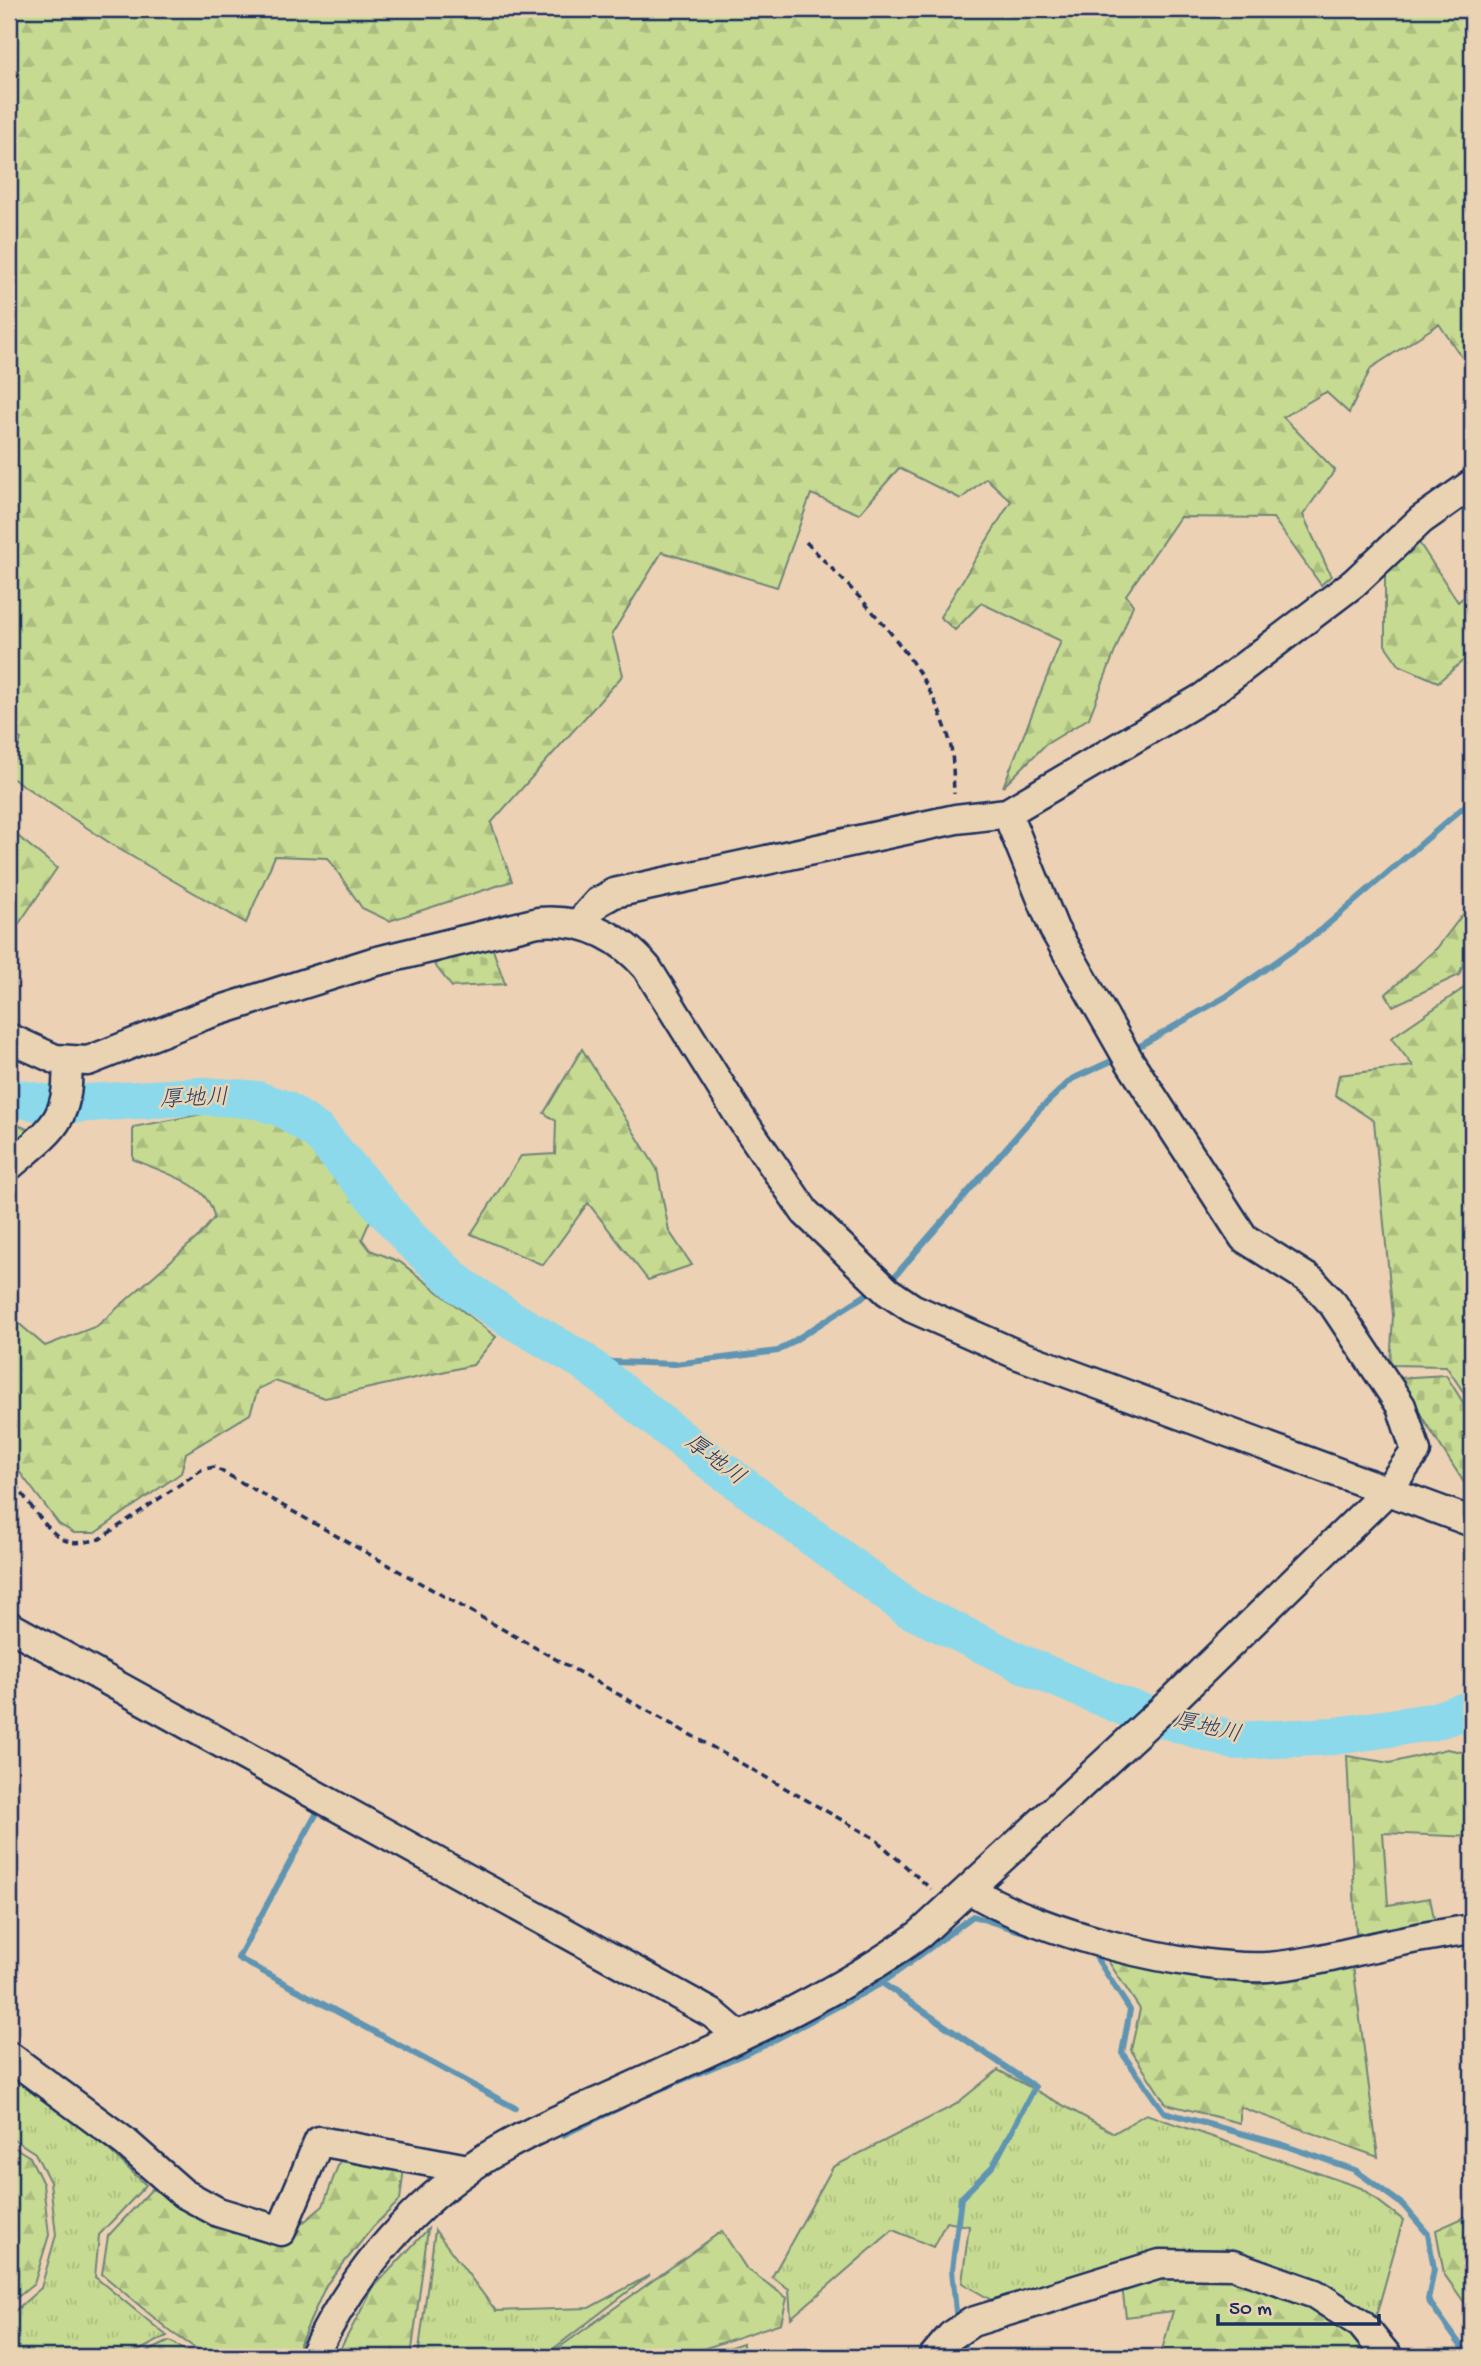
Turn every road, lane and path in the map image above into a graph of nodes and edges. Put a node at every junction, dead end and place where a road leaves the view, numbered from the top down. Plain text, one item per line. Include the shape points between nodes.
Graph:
1 (1472, 484) edge
2 (806, 542) dead end
3 (1007, 814) junction
4 (956, 819) junction
5 (579, 923) junction
6 (9, 1038) edge
7 (68, 1073) junction
8 (9, 1166) edge
9 (9, 1474) edge
10 (1387, 1491) junction
11 (1472, 1522) edge
12 (9, 1626) edge
13 (971, 1890) junction
14 (949, 1909) junction
15 (1472, 1929) edge
16 (740, 2037) junction
17 (9, 2056) edge
18 (468, 2169) junction
19 (313, 2357) edge
20 (933, 2357) edge
21 (1388, 2357) edge

1 - 3 street via 1421,520 1354,583 1204,697
2 - 4 path via 870,609 920,671 949,737
3 - 4 street
3 - 10 street via 1054,929 1125,1054 1244,1238 1312,1281 1333,1304 1401,1406 1416,1451
4 - 5 street via 614,893 598,902
5 - 7 street via 538,922 373,962 205,1015
5 - 10 street via 631,949 805,1212 912,1308 1016,1354
6 - 7 street
7 - 8 street via 58,1122
9 - 14 path via 54,1534 68,1542 82,1542 100,1539 201,1470 214,1467 874,1838 924,1880
10 - 11 street
10 - 13 street
12 - 16 street via 701,2007
13 - 14 street
13 - 15 street via 999,1908 1055,1928 1209,1965 1279,1965
14 - 16 street via 887,1958 826,1995
16 - 18 street via 558,2120
17 - 18 street via 125,2142 183,2193 218,2212 281,2231 319,2141
18 - 19 street via 401,2228 375,2258 346,2294
20 - 21 street via 961,2329 1160,2263 1233,2265 1315,2294 1361,2324

